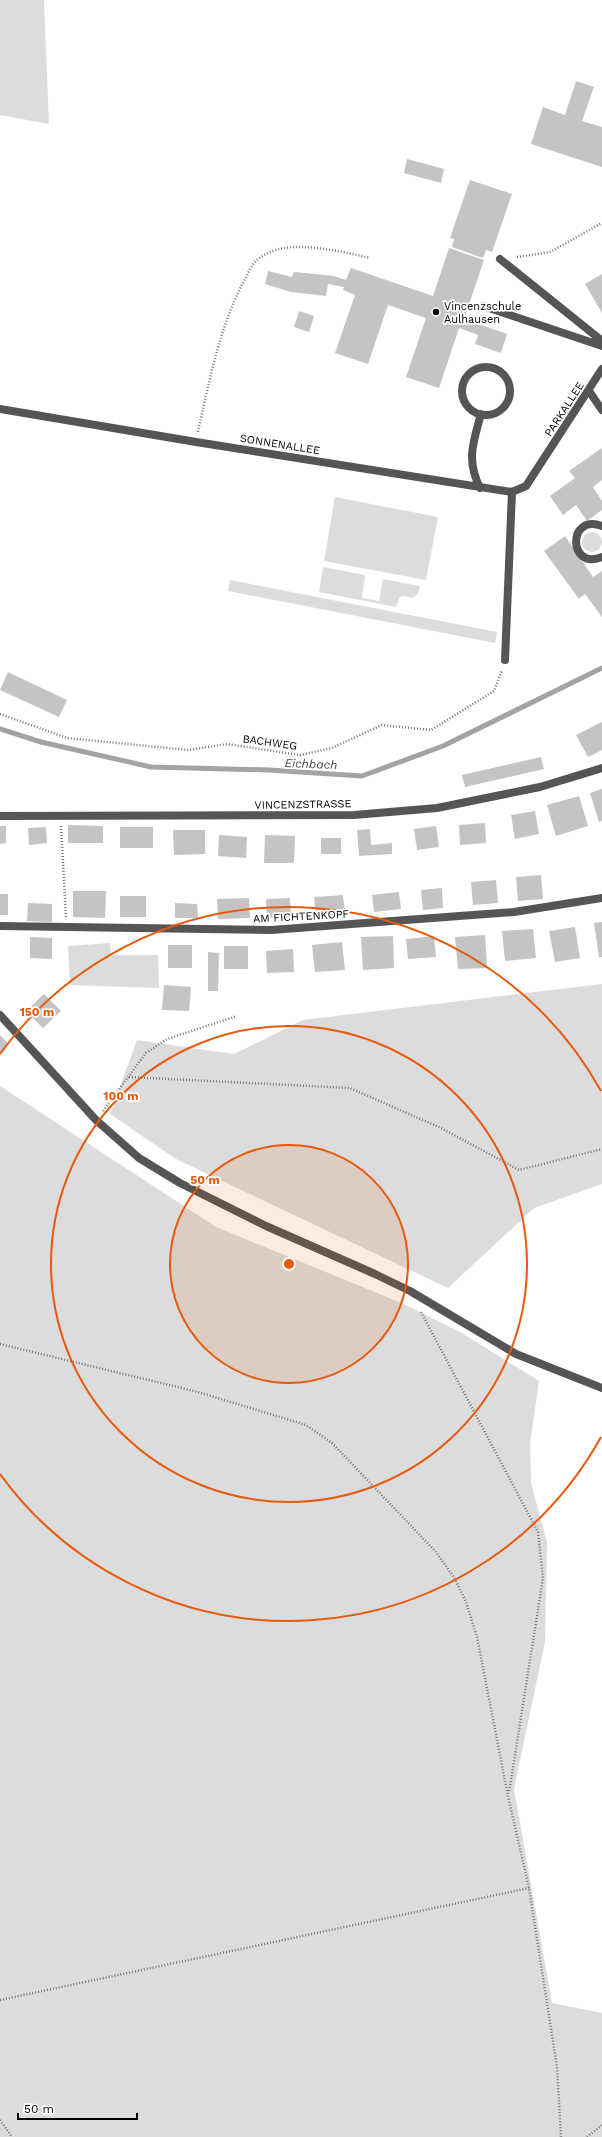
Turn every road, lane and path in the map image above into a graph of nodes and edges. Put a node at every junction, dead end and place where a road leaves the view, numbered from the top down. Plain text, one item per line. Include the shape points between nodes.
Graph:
1 (602, 223) edge
2 (370, 258) dead end
3 (500, 259) joint
4 (483, 306) dead end
5 (602, 341) edge
6 (602, 346) edge
7 (602, 369) edge
8 (589, 391) junction
9 (0, 409) edge
10 (602, 410) edge
11 (481, 414) junction
12 (196, 442) junction
13 (480, 488) junction
14 (512, 492) junction
15 (602, 526) edge
16 (602, 558) edge
17 (505, 660) joint
18 (0, 714) edge
19 (602, 768) edge
20 (0, 816) edge
21 (60, 816) junction
22 (602, 898) edge
23 (0, 926) edge
24 (67, 927) junction
25 (0, 1015) edge
26 (237, 1016) dead end
27 (129, 1077) junction
28 (96, 1120) junction
29 (602, 1148) edge
30 (410, 1291) junction
31 (0, 1344) edge
32 (602, 1388) edge
33 (508, 1796) junction
34 (529, 1888) junction
35 (0, 2000) edge
36 (0, 2120) edge
37 (602, 2125) edge
38 (12, 2137) edge
39 (561, 2137) edge
40 (587, 2137) edge

1 - 3 path via 550,252
2 - 12 path via 337,250 280,249 254,263 237,294 223,333 207,389
3 - 5 street
4 - 6 street
7 - 8 street, PARKALLEE
8 - 10 street
8 - 14 street, PARKALLEE via 526,486
9 - 12 street, SONNENALLEE
11 - 11 street via 496,413 508,402 509,386 506,379 494,369 479,368 472,372 463,384 464,400 468,406
11 - 13 street via 471,454 472,472
12 - 13 street, SONNENALLEE
13 - 14 street, SONNENALLEE
14 - 17 street
15 - 16 street via 585,526 577,534 576,545 581,555 586,558
17 - 18 path, BACHWEG via 494,691 431,730 382,726 332,748 300,755 227,744 188,750 67,738
19 - 21 street, VINCENZSTRASSE via 540,787 437,808 369,814
20 - 21 street, VINCENZSTRASSE
21 - 24 path
22 - 24 street, AM FICHTENKOPF via 514,912 271,930
23 - 24 street, AM FICHTENKOPF
25 - 28 street
26 - 27 path via 167,1040 146,1053
27 - 28 path
27 - 29 path via 350,1088 441,1128 519,1170
28 - 30 street via 140,1158 180,1183
30 - 32 street via 516,1354
30 - 33 path via 538,1532 543,1578
31 - 33 path via 198,1392 306,1425 332,1443 436,1552 455,1579 466,1602 477,1637
33 - 34 path
34 - 35 path
34 - 39 path via 557,2067
36 - 38 path
37 - 40 path

